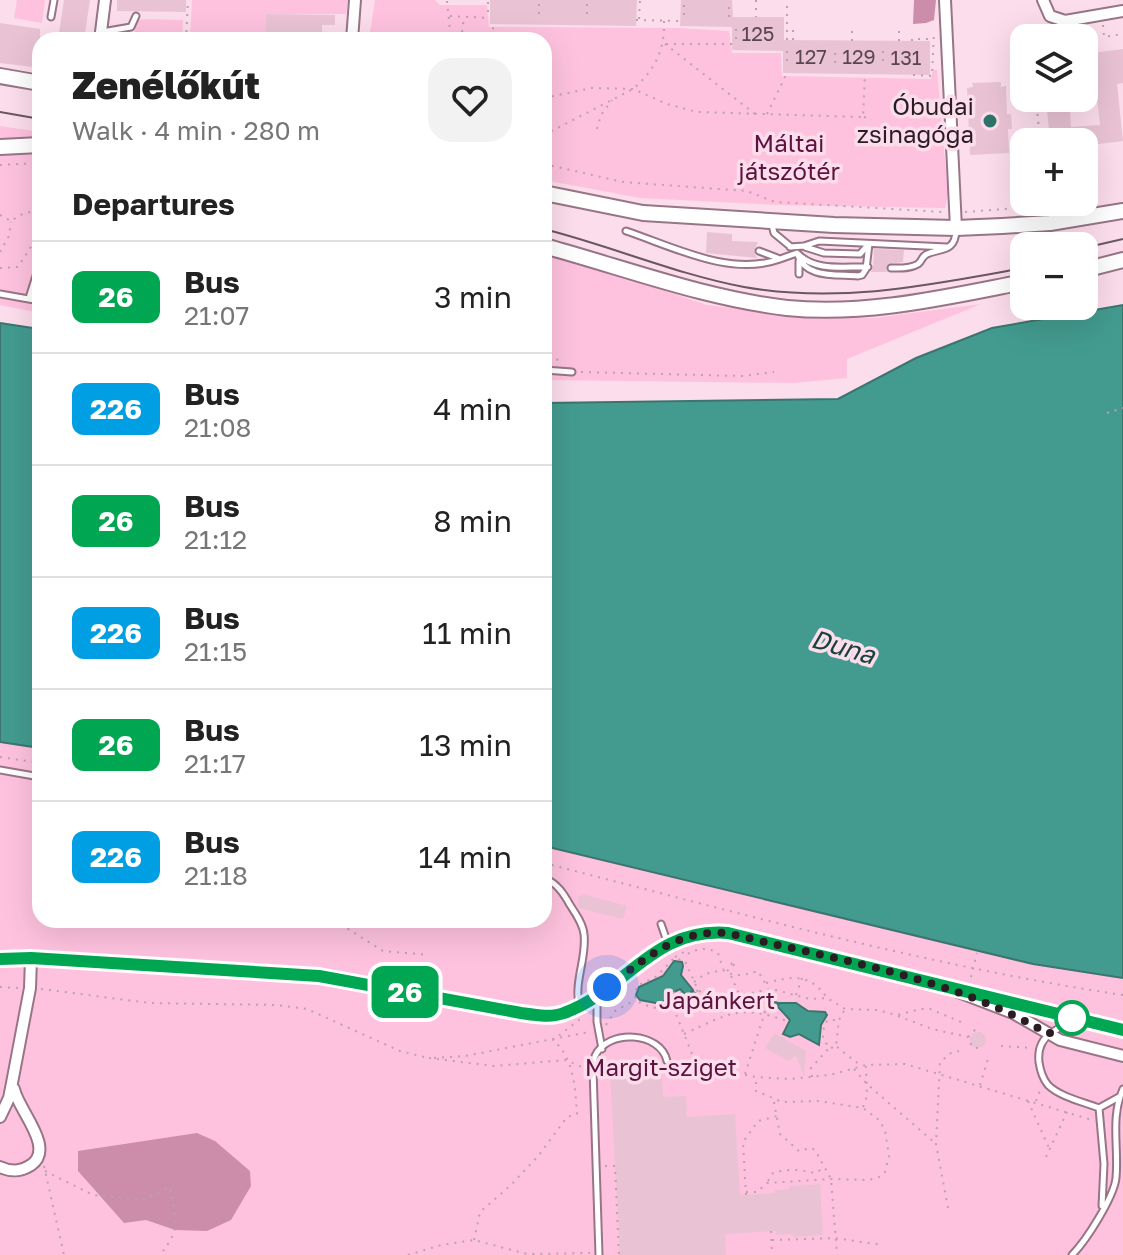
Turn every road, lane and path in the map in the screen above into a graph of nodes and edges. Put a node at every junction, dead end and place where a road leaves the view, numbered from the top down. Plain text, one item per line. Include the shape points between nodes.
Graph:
1 (54, 0) edge
2 (105, 0) edge
3 (188, 0) edge
4 (355, 0) edge
5 (640, 0) edge
6 (756, 0) edge
7 (787, 0) edge
8 (945, 0) edge
9 (1043, 0) edge
10 (447, 1) edge
11 (488, 2) edge
12 (539, 2) dead end
13 (587, 3) dead end
14 (684, 4) dead end
15 (729, 6) dead end
16 (1123, 11) edge
17 (539, 14) dead end
18 (587, 14) dead end
19 (684, 15) dead end
20 (1102, 15) junction
21 (136, 16) dead end
22 (450, 16) junction
23 (51, 17) dead end
24 (464, 17) junction
25 (729, 17) dead end
26 (756, 17) dead end
27 (664, 21) junction
28 (680, 21) dead end
29 (493, 24) dead end
30 (736, 27) dead end
31 (793, 27) dead end
32 (852, 28) dead end
33 (899, 29) dead end
34 (934, 31) dead end
35 (101, 32) edge
36 (114, 32) edge
37 (186, 32) edge
38 (353, 32) edge
39 (451, 32) edge
40 (462, 32) edge
41 (490, 32) edge
42 (1123, 34) edge
43 (736, 39) dead end
44 (932, 39) junction
45 (787, 40) dead end
46 (793, 40) dead end
47 (852, 41) dead end
48 (899, 41) dead end
49 (912, 41) dead end
50 (665, 44) junction
51 (732, 44) dead end
52 (787, 51) dead end
53 (835, 51) dead end
54 (883, 51) dead end
55 (787, 63) dead end
56 (835, 63) dead end
57 (883, 63) dead end
58 (787, 73) dead end
59 (865, 74) dead end
60 (913, 75) dead end
61 (0, 76) edge
62 (32, 82) edge
63 (633, 89) junction
64 (552, 96) edge
65 (613, 99) junction
66 (755, 114) junction
67 (766, 115) junction
68 (863, 117) junction
69 (872, 119) dead end
70 (597, 129) dead end
71 (552, 131) edge
72 (32, 145) edge
73 (0, 147) edge
74 (32, 163) edge
75 (0, 165) edge
76 (552, 166) edge
77 (552, 195) edge
78 (1010, 209) edge
79 (32, 211) edge
80 (1123, 211) edge
81 (956, 213) junction
82 (0, 215) edge
83 (11, 221) junction
84 (771, 221) junction
85 (956, 228) junction
86 (626, 231) dead end
87 (869, 244) junction
88 (32, 245) edge
89 (804, 246) junction
90 (790, 247) junction
91 (947, 247) junction
92 (552, 248) edge
93 (759, 251) dead end
94 (0, 252) edge
95 (798, 256) junction
96 (780, 259) junction
97 (1123, 260) edge
98 (1098, 266) edge
99 (0, 268) edge
100 (891, 268) dead end
101 (799, 274) dead end
102 (1010, 285) edge
103 (32, 288) edge
104 (0, 294) edge
105 (29, 298) junction
106 (32, 299) edge
107 (552, 356) edge
108 (552, 371) edge
109 (572, 372) junction
110 (774, 372) dead end
111 (1123, 408) edge
112 (1107, 413) dead end
113 (0, 757) edge
114 (32, 762) edge
115 (0, 770) edge
116 (32, 776) edge
117 (552, 865) edge
118 (552, 882) edge
119 (661, 924) dead end
120 (347, 928) edge
121 (668, 944) junction
122 (977, 953) dead end
123 (429, 955) dead end
124 (686, 955) junction
125 (31, 958) junction
126 (674, 958) junction
127 (0, 959) edge
128 (685, 961) junction
129 (730, 967) dead end
130 (974, 967) junction
131 (726, 973) junction
132 (802, 977) junction
133 (971, 979) dead end
134 (693, 982) junction
135 (765, 983) junction
136 (0, 987) edge
137 (30, 988) junction
138 (770, 990) junction
139 (696, 991) junction
140 (966, 993) junction
141 (597, 994) junction
142 (1123, 995) edge
143 (796, 996) junction
144 (740, 997) junction
145 (827, 998) junction
146 (687, 999) junction
147 (635, 1000) junction
148 (579, 1006) junction
149 (596, 1009) junction
150 (674, 1009) junction
151 (845, 1009) junction
152 (766, 1015) junction
153 (897, 1015) junction
154 (839, 1020) junction
155 (787, 1021) dead end
156 (961, 1022) dead end
157 (1093, 1024) junction
158 (597, 1030) junction
159 (981, 1032) dead end
160 (1122, 1032) edge
161 (684, 1034) junction
162 (1048, 1034) junction
163 (968, 1037) junction
164 (553, 1040) junction
165 (836, 1046) junction
166 (1001, 1046) dead end
167 (829, 1048) junction
168 (978, 1048) dead end
169 (602, 1049) junction
170 (1038, 1049) junction
171 (959, 1051) dead end
172 (1123, 1056) edge
173 (429, 1058) junction
174 (988, 1059) dead end
175 (566, 1060) junction
176 (667, 1061) dead end
177 (696, 1065) junction
178 (866, 1065) junction
179 (861, 1066) junction
180 (853, 1068) junction
181 (593, 1069) junction
182 (745, 1074) junction
183 (941, 1074) junction
184 (756, 1077) junction
185 (812, 1078) junction
186 (12, 1083) junction
187 (867, 1084) junction
188 (1047, 1084) junction
189 (980, 1087) junction
190 (1123, 1089) edge
191 (1119, 1097) junction
192 (1028, 1100) junction
193 (774, 1101) junction
194 (1036, 1102) junction
195 (863, 1108) junction
196 (1099, 1108) junction
197 (1067, 1111) junction
198 (778, 1116) junction
199 (0, 1117) edge
200 (1101, 1123) junction
201 (936, 1144) junction
202 (1049, 1148) junction
203 (40, 1149) junction
204 (1046, 1157) dead end
205 (596, 1166) junction
206 (0, 1167) edge
207 (824, 1168) junction
208 (45, 1171) junction
209 (831, 1179) junction
210 (767, 1183) junction
211 (1104, 1205) junction
212 (948, 1208) dead end
213 (618, 1220) junction
214 (598, 1221) junction
215 (771, 1231) dead end
216 (835, 1238) junction
217 (474, 1240) junction
218 (772, 1240) junction
219 (882, 1245) dead end
220 (599, 1254) edge
221 (772, 1254) edge
222 (64, 1255) edge
223 (160, 1255) edge
224 (408, 1255) edge
225 (619, 1255) edge
226 (837, 1255) edge
227 (1072, 1255) edge

1 - 23 lane
2 - 35 street
3 - 37 path
4 - 38 street
5 - 27 path via 638,20
6 - 26 path
7 - 45 path
8 - 81 street
9 - 20 street via 1050,16 1065,21
10 - 22 path
11 - 24 path via 489,18
12 - 17 path
13 - 18 path
14 - 19 path
15 - 25 path
16 - 20 street
20 - 42 path via 1104,37
21 - 36 lane via 131,27
22 - 24 path
22 - 39 path
24 - 40 path
27 - 28 path
27 - 50 path
29 - 41 path
30 - 43 path
31 - 46 path
32 - 47 path
33 - 48 path
34 - 44 path
44 - 49 path
44 - 60 path via 932,76
50 - 51 path
50 - 63 path via 655,65
50 - 66 path
52 - 55 path
53 - 56 path
54 - 57 path
58 - 67 path
59 - 68 path
61 - 62 street
63 - 64 path via 592,88
63 - 65 path
63 - 66 path via 697,112
65 - 70 path
65 - 71 path
66 - 67 path
67 - 68 path
68 - 69 path
72 - 73 street
74 - 75 path
76 - 81 path via 623,182 747,191 775,202
77 - 84 street via 643,213
78 - 81 path
79 - 83 path
80 - 85 street via 1050,223
81 - 85 street
82 - 83 path
83 - 94 path
84 - 85 street
84 - 90 lane via 774,233
85 - 91 lane via 955,240
86 - 96 lane via 711,260 764,265
87 - 89 lane via 819,241
87 - 89 lane via 860,254 824,253
87 - 91 lane
87 - 95 lane via 868,267 821,266
88 - 99 path via 18,267
89 - 90 lane
90 - 95 lane
91 - 100 lane via 915,265
92 - 102 street via 693,291 790,308 881,308
93 - 96 lane
95 - 96 lane
95 - 101 lane
97 - 98 street
103 - 105 lane
104 - 105 lane
105 - 106 lane
107 - 109 path
108 - 109 lane
109 - 110 path
111 - 112 path
113 - 114 path
115 - 116 lane
117 - 130 path
118 - 148 lane via 582,926
119 - 121 lane
120 - 123 path via 383,951
121 - 140 street via 690,934 728,933
121 - 141 street
122 - 130 path
124 - 126 path
124 - 128 path
124 - 131 path via 709,948 718,953
125 - 127 street
125 - 137 street
125 - 148 street via 319,976 530,1014 563,1014
126 - 128 path
126 - 147 path via 657,976 637,986
128 - 134 path
129 - 131 path
130 - 133 path
130 - 142 path
131 - 134 path via 705,974
131 - 135 path via 758,971
131 - 144 path
132 - 135 path
132 - 143 path
132 - 145 path
134 - 139 path
135 - 138 path
136 - 137 path
137 - 173 path via 150,1003 307,1009 400,1051
137 - 186 street
138 - 143 path
138 - 144 path
138 - 152 path
139 - 144 path via 713,1000
139 - 146 path
140 - 157 street
140 - 162 street
141 - 148 street
141 - 149 lane
143 - 145 path
145 - 151 path
146 - 150 path
146 - 150 path via 678,990 674,993
147 - 150 path
147 - 158 path
149 - 158 lane
149 - 164 path
150 - 161 path
151 - 153 path
151 - 154 path
152 - 155 path
152 - 161 path via 733,1012
152 - 182 path
153 - 156 path via 930,1009
153 - 163 path
154 - 165 path
154 - 167 path via 824,1025
157 - 160 street
157 - 162 lane
158 - 164 path
158 - 169 lane
159 - 163 path via 975,1030
161 - 177 path
162 - 170 lane
162 - 172 street
163 - 168 path
164 - 173 path
164 - 175 path
165 - 167 path
165 - 179 path
166 - 170 path
167 - 185 path via 811,1068
169 - 176 lane via 615,1040 642,1039 656,1043
169 - 181 lane
170 - 188 lane
171 - 183 path via 940,1062
173 - 175 path via 494,1066
174 - 189 path
175 - 181 path
175 - 217 path via 574,1076 577,1114 567,1117 539,1155 480,1212
177 - 181 path
177 - 182 path
178 - 179 path
178 - 183 path via 905,1064
178 - 187 path
179 - 180 path
180 - 185 path
180 - 187 path
181 - 205 lane
182 - 184 path
183 - 189 path
183 - 201 path
184 - 185 path
184 - 193 path via 756,1091
186 - 199 street
186 - 203 street
187 - 195 path
187 - 201 path
188 - 194 path
188 - 196 lane
189 - 192 path
190 - 191 lane
191 - 196 lane
191 - 211 lane via 1116,1180
192 - 194 path
192 - 202 path
193 - 195 path
193 - 198 path
194 - 197 path
195 - 209 path via 885,1130 885,1172 869,1180
196 - 200 lane
197 - 200 path
197 - 202 path
198 - 207 path via 779,1132 799,1151 815,1150
198 - 210 path via 758,1121 743,1142 746,1193
200 - 211 lane
201 - 212 path
202 - 204 path
203 - 206 street via 36,1161 24,1169
203 - 208 path
205 - 213 path via 615,1166
205 - 214 lane
207 - 209 path
207 - 210 path via 814,1173 779,1171
208 - 222 path
208 - 223 path via 93,1195 143,1200 170,1187 177,1225
209 - 210 path
209 - 216 path
211 - 227 lane
213 - 214 path
213 - 225 path
214 - 220 lane
215 - 218 path
216 - 218 path
216 - 219 path
216 - 226 path
217 - 220 path via 527,1254
217 - 224 path
218 - 221 path

